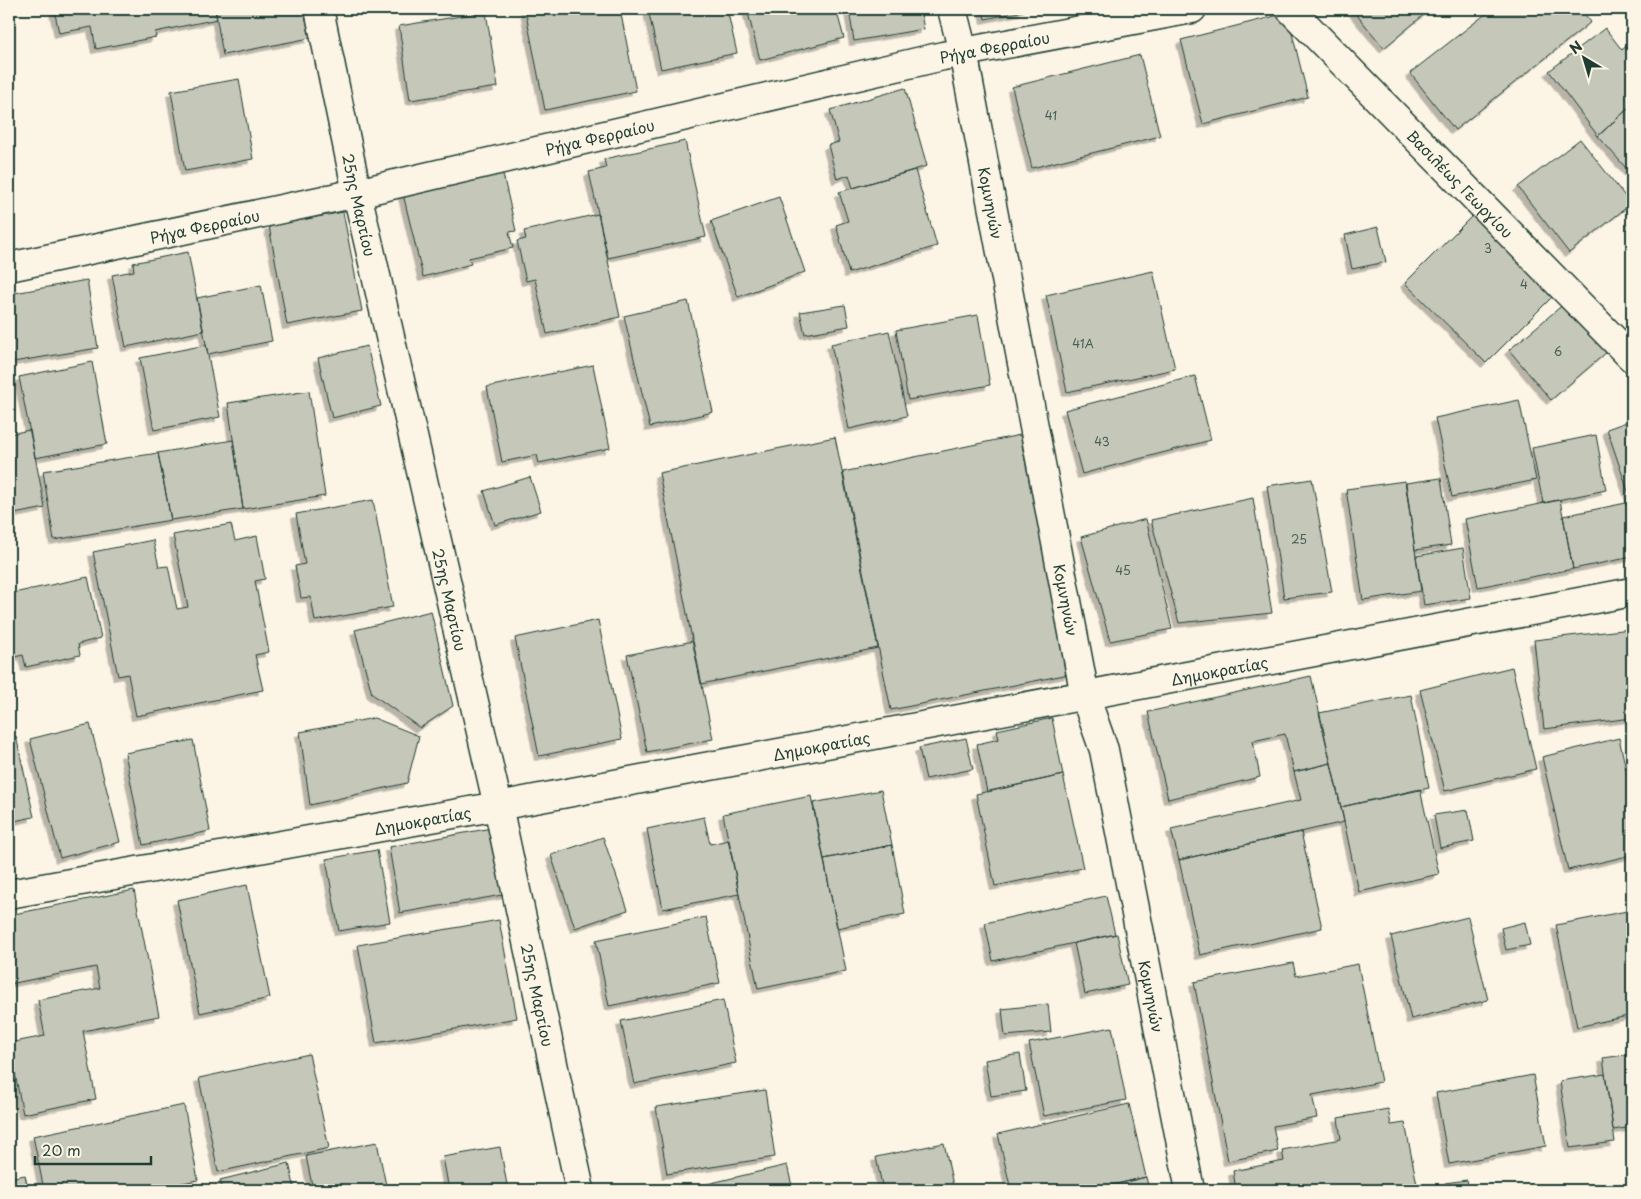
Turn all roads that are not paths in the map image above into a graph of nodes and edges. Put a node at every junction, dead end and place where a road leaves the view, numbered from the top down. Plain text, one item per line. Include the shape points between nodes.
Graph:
1 (319, 9) edge
2 (952, 9) edge
3 (1192, 9) edge
4 (1290, 9) edge
5 (963, 52) junction
6 (357, 193) junction
7 (9, 267) edge
8 (1632, 358) edge
9 (1632, 592) edge
10 (1085, 696) junction
11 (498, 806) junction
12 (9, 894) edge
13 (580, 1190) edge
14 (1190, 1190) edge

1 - 6 street, 25ης Μαρτίου
2 - 5 street, Κομνηνών
3 - 5 street, Ρήγα Φερραίου
4 - 8 street, Βασιλέως Γεωργίου
5 - 6 street, Ρήγα Φερραίου
5 - 10 street, Κομνηνών
6 - 7 street, Ρήγα Φερραίου
6 - 11 street, 25ης Μαρτίου
9 - 10 street, Δημοκρατίας
10 - 11 street, Δημοκρατίας
10 - 14 street, Κομνηνών via 1104,750
11 - 12 street, Δημοκρατίας
11 - 13 street, 25ης Μαρτίου

